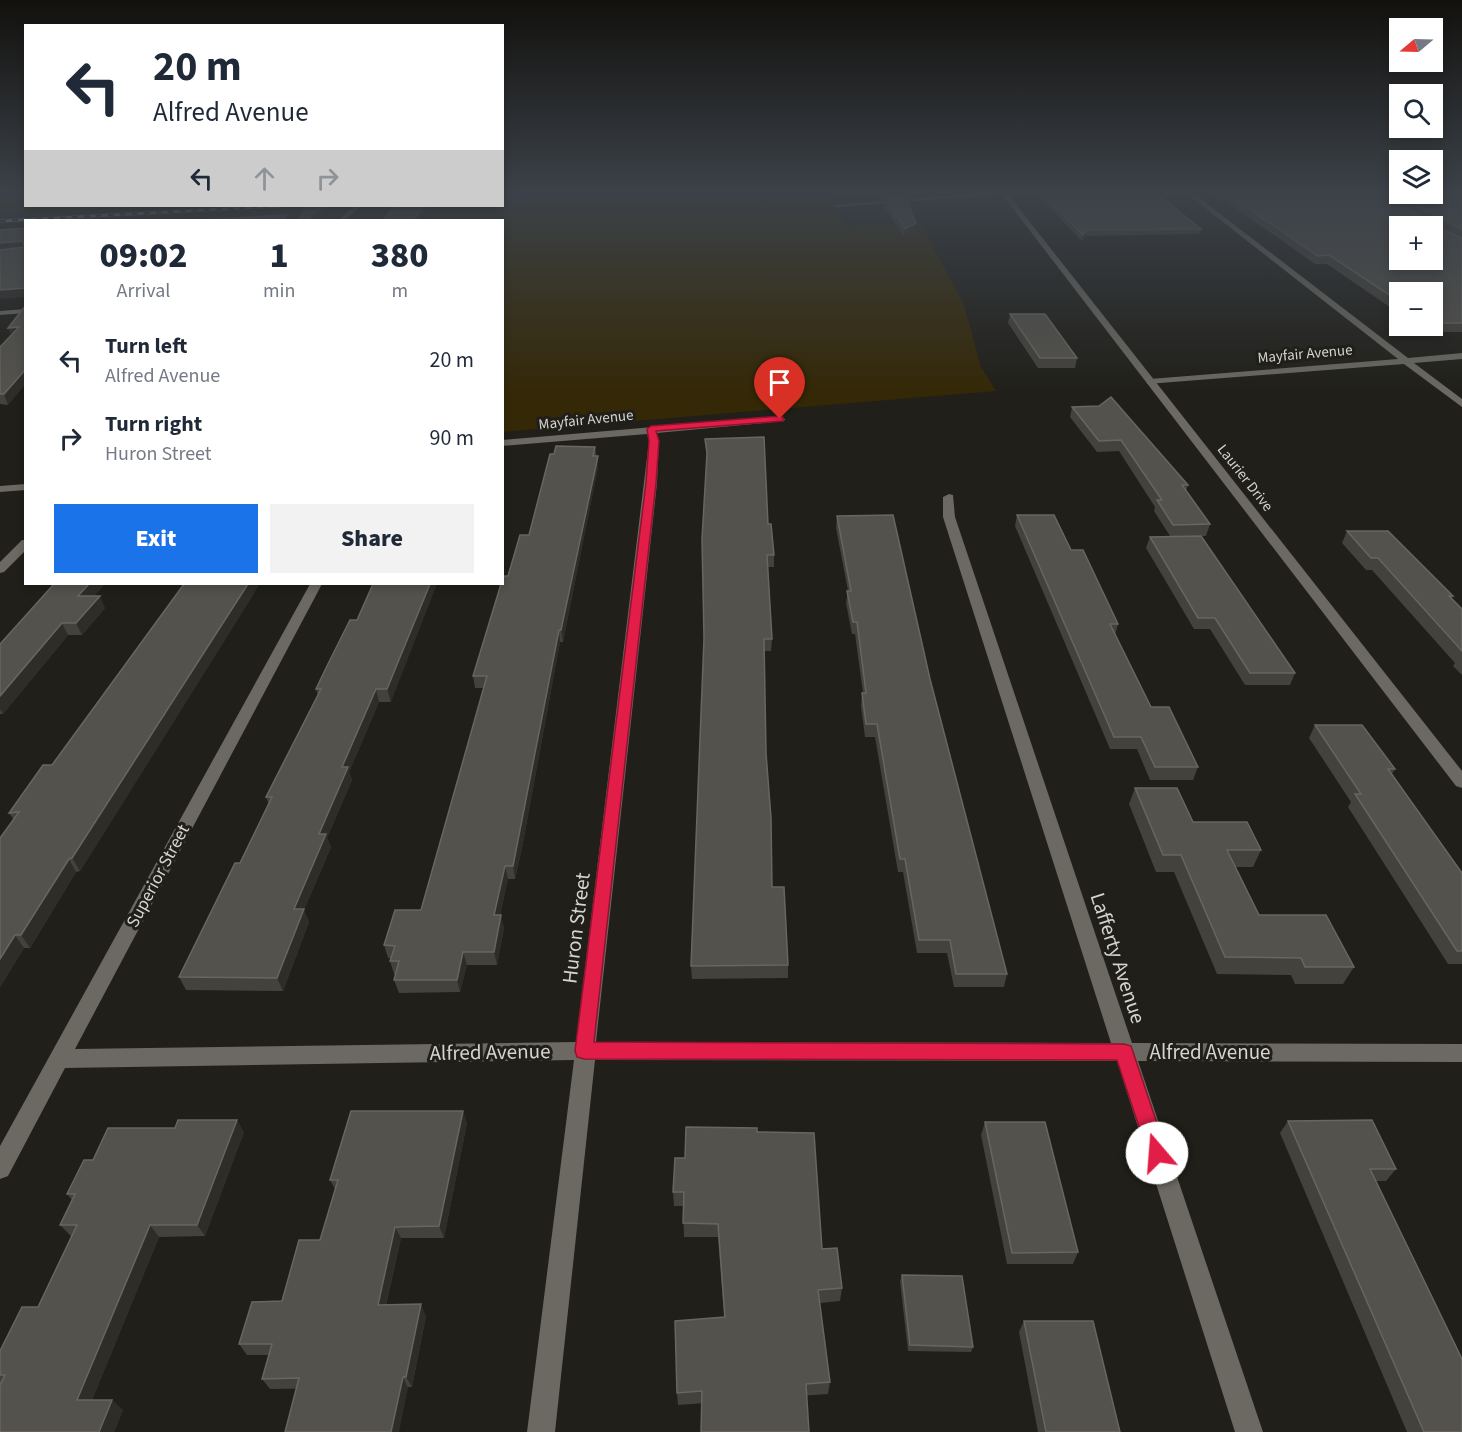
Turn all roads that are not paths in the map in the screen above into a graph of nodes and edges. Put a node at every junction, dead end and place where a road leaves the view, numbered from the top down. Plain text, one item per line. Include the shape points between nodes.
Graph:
1 (1055, 260) edge
2 (1275, 260) edge
3 (24, 311) edge
4 (0, 313) edge
5 (1462, 356) edge
6 (1405, 361) junction
7 (1150, 382) junction
8 (1462, 404) edge
9 (780, 419) dead end
10 (651, 429) junction
11 (504, 443) edge
12 (24, 487) edge
13 (0, 489) edge
14 (949, 497) dead end
15 (24, 545) edge
16 (0, 569) edge
17 (315, 585) edge
18 (1462, 782) edge
19 (584, 1051) junction
20 (1124, 1052) junction
21 (1462, 1053) edge
22 (59, 1059) junction
23 (0, 1168) edge
24 (540, 1432) edge
25 (1249, 1432) edge

1 - 7 street, Laurier Drive
2 - 6 street
3 - 4 street
5 - 6 street, Mayfair Avenue
6 - 7 street, Mayfair Avenue
6 - 8 street
7 - 18 street, Laurier Drive
9 - 10 street, Mayfair Avenue
10 - 11 street, Mayfair Avenue
10 - 19 street, Huron Street via 651,483
12 - 13 street
14 - 20 street, Lafferty Avenue via 949,517
15 - 16 street
17 - 22 street, Superior Street
19 - 20 street, Alfred Avenue
19 - 22 street, Alfred Avenue
19 - 24 street, Huron Street
20 - 21 street, Alfred Avenue
20 - 25 street, Lafferty Avenue
22 - 23 street, Superior Street

